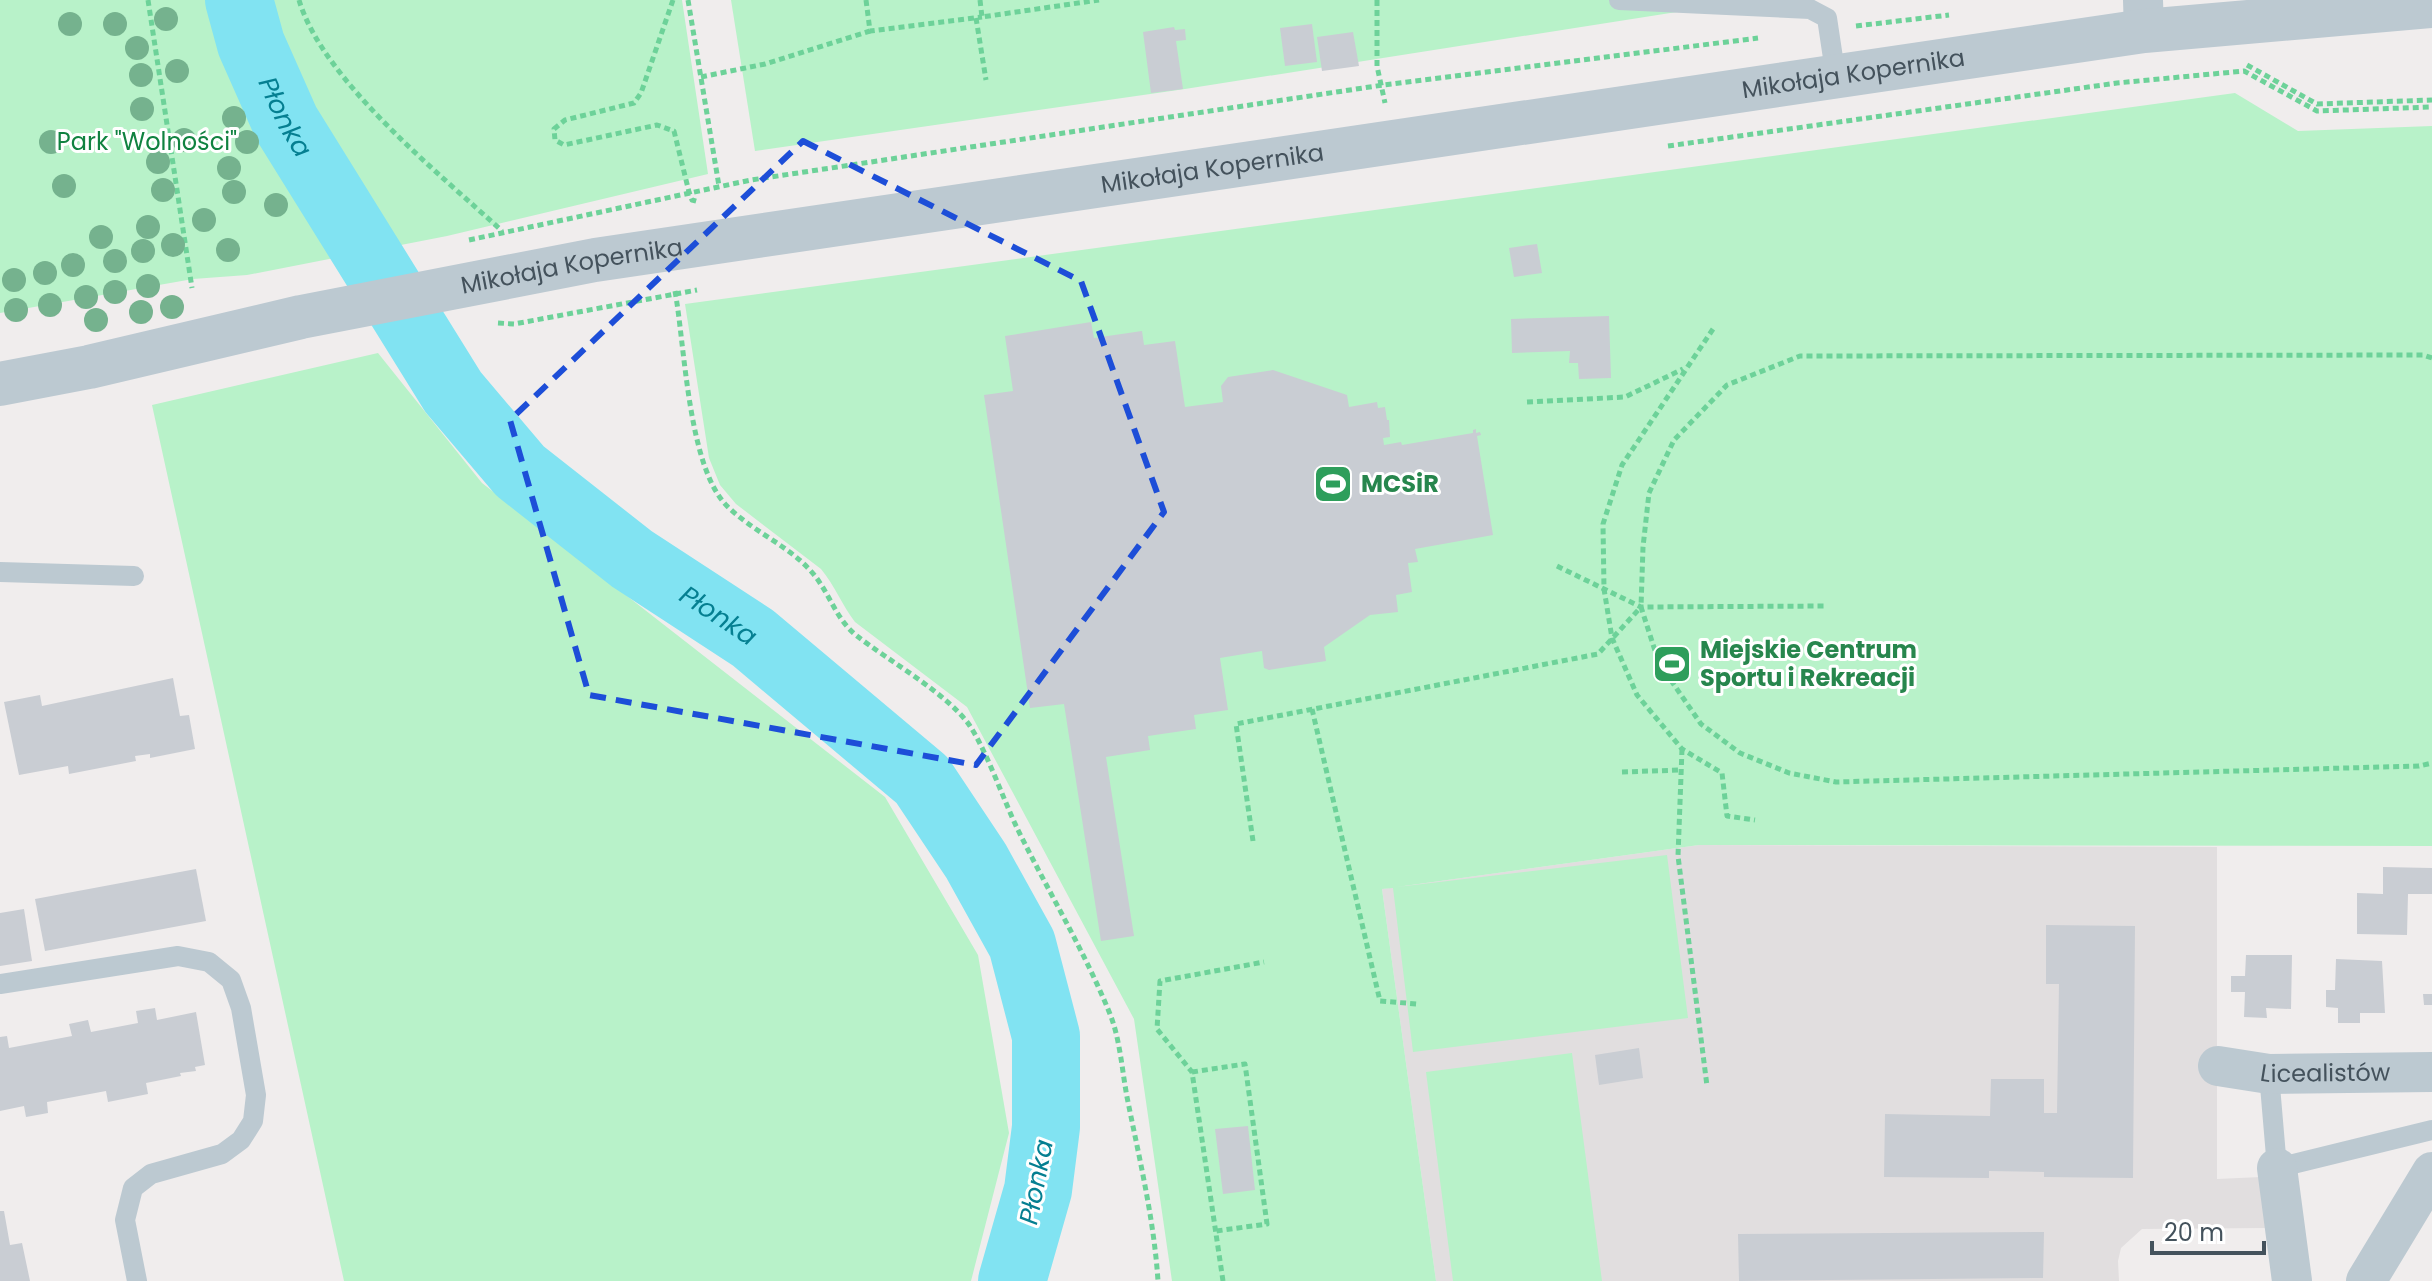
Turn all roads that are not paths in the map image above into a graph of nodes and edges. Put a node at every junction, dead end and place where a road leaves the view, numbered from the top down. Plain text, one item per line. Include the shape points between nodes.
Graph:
1 (1619, 0) edge
2 (2432, 6) edge
3 (2144, 16) edge
4 (1836, 78) junction
5 (0, 384) edge
6 (0, 572) edge
7 (134, 576) dead end
8 (0, 984) edge
9 (2218, 1066) dead end
10 (2432, 1072) edge
11 (2269, 1074) junction
12 (2432, 1130) edge
13 (2277, 1168) junction
14 (2432, 1172) edge
15 (137, 1281) edge
16 (2292, 1281) edge
17 (2366, 1281) edge

1 - 4 lane via 1810,9 1827,18
2 - 3 street, Mikołaja Kopernika
3 - 4 street, Mikołaja Kopernika
4 - 5 street, Mikołaja Kopernika via 595,260 301,317
6 - 7 lane
8 - 15 lane via 178,956 209,962 231,980 256,1095 253,1121 241,1140 222,1154 151,1174 133,1188 125,1220
9 - 11 street, Licealistów
10 - 11 street, Licealistów
11 - 13 lane
12 - 13 lane
13 - 16 street
14 - 17 street

